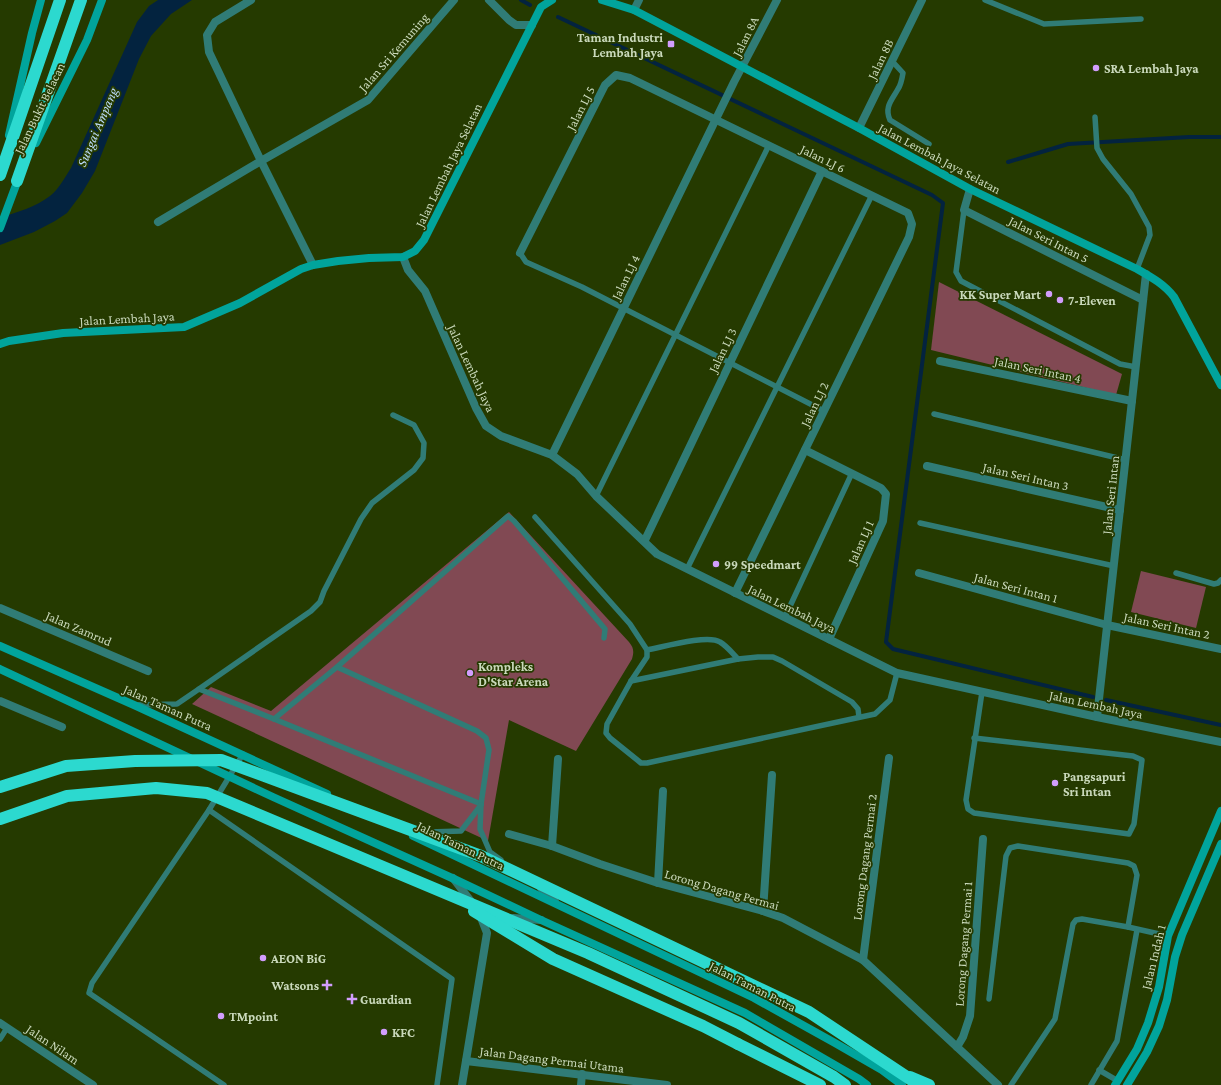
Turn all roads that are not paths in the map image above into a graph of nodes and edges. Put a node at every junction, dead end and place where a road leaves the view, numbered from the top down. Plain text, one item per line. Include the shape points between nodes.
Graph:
1 (41, 0) edge
2 (60, 0) edge
3 (80, 0) edge
4 (102, 0) edge
5 (251, 0) edge
6 (454, 0) edge
7 (489, 0) edge
8 (552, 0) edge
9 (602, 0) edge
10 (639, 0) edge
11 (777, 0) edge
12 (922, 0) edge
13 (985, 0) edge
14 (634, 10) junction
15 (1141, 19) dead end
16 (532, 25) junction
17 (892, 61) junction
18 (743, 66) junction
19 (720, 110) joint
20 (1095, 117) dead end
21 (716, 120) junction
22 (859, 128) junction
23 (929, 144) dead end
24 (769, 145) junction
25 (261, 161) junction
26 (822, 171) junction
27 (0, 174) edge
28 (18, 181) junction
29 (970, 189) junction
30 (872, 195) junction
31 (964, 210) junction
32 (158, 222) dead end
33 (912, 224) joint
34 (0, 228) edge
35 (520, 253) joint
36 (403, 257) junction
37 (313, 265) junction
38 (1137, 269) junction
39 (1146, 274) junction
40 (1143, 300) junction
41 (623, 309) junction
42 (675, 335) junction
43 (0, 344) edge
44 (940, 361) dead end
45 (730, 363) junction
46 (1136, 367) junction
47 (1221, 385) edge
48 (777, 387) junction
49 (1132, 401) junction
50 (824, 411) junction
51 (934, 414) dead end
52 (393, 415) dead end
53 (805, 450) junction
54 (552, 455) junction
55 (1126, 460) junction
56 (927, 466) dead end
57 (852, 473) junction
58 (596, 496) junction
59 (1120, 510) junction
60 (535, 517) dead end
61 (920, 523) dead end
62 (645, 540) junction
63 (1114, 566) junction
64 (687, 569) junction
65 (919, 573) dead end
66 (1176, 573) dead end
67 (1221, 580) edge
68 (735, 593) junction
69 (0, 608) edge
70 (784, 617) junction
71 (1107, 625) junction
72 (604, 638) dead end
73 (829, 639) junction
74 (0, 646) edge
75 (1221, 649) edge
76 (647, 650) junction
77 (738, 660) junction
78 (337, 667) junction
79 (0, 669) edge
80 (148, 671) dead end
81 (897, 672) junction
82 (631, 681) junction
83 (199, 690) junction
84 (982, 692) junction
85 (0, 702) edge
86 (134, 704) junction
87 (859, 717) junction
88 (1098, 717) junction
89 (274, 719) junction
90 (62, 727) dead end
91 (974, 738) junction
92 (1221, 742) edge
93 (243, 754) junction
94 (558, 758) dead end
95 (889, 758) dead end
96 (772, 775) dead end
97 (229, 777) junction
98 (0, 787) edge
99 (663, 791) dead end
100 (481, 804) junction
101 (209, 810) junction
102 (1221, 811) edge
103 (369, 813) junction
104 (0, 819) edge
105 (509, 834) dead end
106 (983, 840) dead end
107 (1221, 844) edge
108 (552, 846) junction
109 (452, 878) junction
110 (658, 883) junction
111 (436, 888) junction
112 (568, 910) junction
113 (763, 911) junction
114 (541, 920) junction
115 (1128, 927) junction
116 (1137, 930) junction
117 (487, 933) junction
118 (1168, 936) junction
119 (863, 960) junction
120 (990, 999) dead end
121 (4, 1025) edge
122 (0, 1039) edge
123 (957, 1047) junction
124 (466, 1061) junction
125 (1099, 1070) junction
126 (582, 1074) junction
127 (905, 1081) edge
128 (1117, 1083) edge
129 (93, 1085) edge
130 (224, 1085) edge
131 (437, 1085) edge
132 (462, 1085) edge
133 (580, 1085) edge
134 (667, 1085) edge
135 (820, 1085) edge
136 (845, 1085) edge
137 (867, 1085) edge
138 (919, 1085) edge
139 (929, 1085) edge
140 (998, 1085) edge
141 (1011, 1085) edge
142 (1091, 1085) edge
143 (1127, 1085) edge

1 - 27 street, Jalan Bukit Belacan
2 - 27 highway
3 - 28 highway
4 - 28 street, Jalan Bukit Belacan via 87,40
5 - 25 street via 215,22 207,36 209,52
6 - 25 street, Jalan Sri Kemuning via 368,100
7 - 16 street via 516,25
8 - 16 street, Jalan Lembah Jaya Selatan via 541,7
9 - 14 street, Jalan Lembah Jaya Selatan
10 - 14 street
11 - 18 street, Jalan 8A
12 - 17 street, Jalan 8B
13 - 15 lane via 1044,24
14 - 18 street, Jalan Lembah Jaya Selatan
16 - 36 street, Jalan Lembah Jaya Selatan via 424,240 415,251
17 - 22 street, Jalan 8B
17 - 23 lane via 903,73 887,114 890,120
18 - 19 street, Jalan 8A
18 - 22 street, Jalan Lembah Jaya Selatan
19 - 21 street, Jalan LJ 4
20 - 38 lane via 1097,148 1131,194 1149,227 1150,235
21 - 24 street, Jalan LJ 6
21 - 35 street, Jalan LJ 5 via 630,78 616,75 605,85
21 - 41 street, Jalan LJ 4
22 - 29 street, Jalan Lembah Jaya Selatan
24 - 26 street, Jalan LJ 6
24 - 42 lane
25 - 32 street, Jalan Sri Kemuning
25 - 37 street
26 - 30 street, Jalan LJ 6
26 - 45 street, Jalan LJ 3
28 - 34 street, Jalan Bukit Belacan
29 - 31 street
29 - 38 street, Jalan Lembah Jaya Selatan
30 - 33 street, Jalan LJ 6 via 908,213
30 - 48 lane
31 - 40 street, Jalan Seri Intan 5
31 - 46 lane via 956,272 961,281 1120,364
33 - 50 street, Jalan LJ 2 via 909,237
35 - 41 lane via 526,262
36 - 37 street via 369,258
36 - 54 street, Jalan Lembah Jaya via 408,270 425,291 486,426 501,436
37 - 43 street, Jalan Lembah Jaya via 240,303 184,327 63,333
38 - 39 street, Jalan Lembah Jaya Selatan
39 - 40 street, Jalan Seri Intan
39 - 47 street, Jalan Lembah Jaya Selatan via 1167,288 1174,297
40 - 46 street, Jalan Seri Intan
41 - 42 lane
41 - 54 street, Jalan LJ 4
42 - 45 lane
42 - 58 lane
44 - 49 street, Jalan Seri Intan 4
45 - 48 lane
45 - 62 street, Jalan LJ 3
46 - 49 street, Jalan Seri Intan
48 - 50 lane
48 - 64 lane
49 - 55 street, Jalan Seri Intan
50 - 53 street, Jalan LJ 2
51 - 55 lane
52 - 83 lane via 414,425 424,443 423,458 414,470 372,504 361,519 320,602
53 - 57 street, Jalan LJ 1
53 - 68 street, Jalan LJ 2
54 - 58 street, Jalan Lembah Jaya via 578,474
55 - 59 street, Jalan Seri Intan
56 - 59 street, Jalan Seri Intan 3
57 - 70 lane
57 - 73 street, Jalan LJ 1 via 882,488 886,494 883,521
58 - 62 street, Jalan Lembah Jaya
59 - 63 street, Jalan Seri Intan
60 - 76 lane via 630,624
61 - 63 lane
62 - 64 street, Jalan Lembah Jaya via 657,554
63 - 71 street, Jalan Seri Intan
64 - 68 street, Jalan Lembah Jaya
65 - 71 street, Jalan Seri Intan 1
66 - 67 lane via 1214,584
68 - 70 street, Jalan Lembah Jaya
69 - 80 street, Jalan Zamrud
70 - 73 street, Jalan Lembah Jaya
71 - 75 street, Jalan Seri Intan 2
71 - 88 street, Jalan Seri Intan
72 - 78 lane via 605,628 508,516
73 - 81 street, Jalan Lembah Jaya
74 - 86 street, Jalan Taman Putra
76 - 77 lane via 713,639 720,642
76 - 82 lane via 647,657
77 - 82 lane
77 - 87 lane via 773,657 782,661 856,705
78 - 89 lane
78 - 100 lane via 477,731 486,738 489,750
79 - 97 street
81 - 84 street, Jalan Lembah Jaya
81 - 87 lane via 890,700 875,714
82 - 87 lane via 607,724 606,733 641,763
83 - 86 lane via 177,704
83 - 89 lane
84 - 88 street, Jalan Lembah Jaya
84 - 91 lane
85 - 90 street
86 - 93 street, Jalan Taman Putra
88 - 92 street, Jalan Lembah Jaya
89 - 100 lane
91 - 91 lane via 1134,756 1142,760 1134,824 1129,834 974,813 968,809 966,800
93 - 97 lane
93 - 103 street, Jalan Taman Putra
94 - 108 street
95 - 119 street, Lorong Dagang Permai 2
96 - 113 street
97 - 101 lane
97 - 109 street
98 - 127 highway, bridge via 66,766 135,761 221,760 481,856 809,1012
99 - 110 street
100 - 103 lane via 461,831 432,833
100 - 112 lane via 480,829 490,852
101 - 130 lane via 92,983 89,993
101 - 131 lane via 452,979
102 - 118 street, Jalan Indah 1
103 - 112 street, Jalan Taman Putra
104 - 111 highway, bridge via 67,796 156,788 207,793
105 - 108 street, Lorong Dagang Permai
106 - 123 street, Lorong Dagang Permai 1 via 970,1016
107 - 143 street, Jalan Indah 1 via 1182,935 1167,1000 1158,1026 1147,1052
108 - 110 street, Lorong Dagang Permai
109 - 114 street
109 - 117 street, Jalan Dagang Permai Utama via 475,906 483,919
110 - 113 street, Lorong Dagang Permai
111 - 135 highway, bridge via 553,959 703,1026
111 - 136 highway, bridge via 588,953 739,1023
112 - 127 street, Jalan Taman Putra via 754,998
113 - 119 street, Lorong Dagang Permai via 783,918
114 - 117 street via 514,918 499,923
114 - 137 street via 745,1013
115 - 116 lane
115 - 120 lane via 1137,875 1134,866 1018,846 1010,848 1006,856
115 - 141 lane via 1082,918 1073,924 1055,1019
116 - 118 lane
116 - 125 lane via 1117,1040
117 - 124 street, Jalan Dagang Permai Utama
118 - 128 street, Jalan Indah 1 via 1159,987 1148,1023 1137,1049
119 - 123 street, Lorong Dagang Permai
121 - 122 lane
121 - 129 street, Jalan Nilam
123 - 140 street, Lorong Dagang Permai
124 - 126 street, Jalan Dagang Permai Utama
124 - 132 street
125 - 128 lane
125 - 142 lane
126 - 133 street
126 - 134 street, Jalan Dagang Permai Utama
127 - 138 highway, bridge
127 - 139 highway

